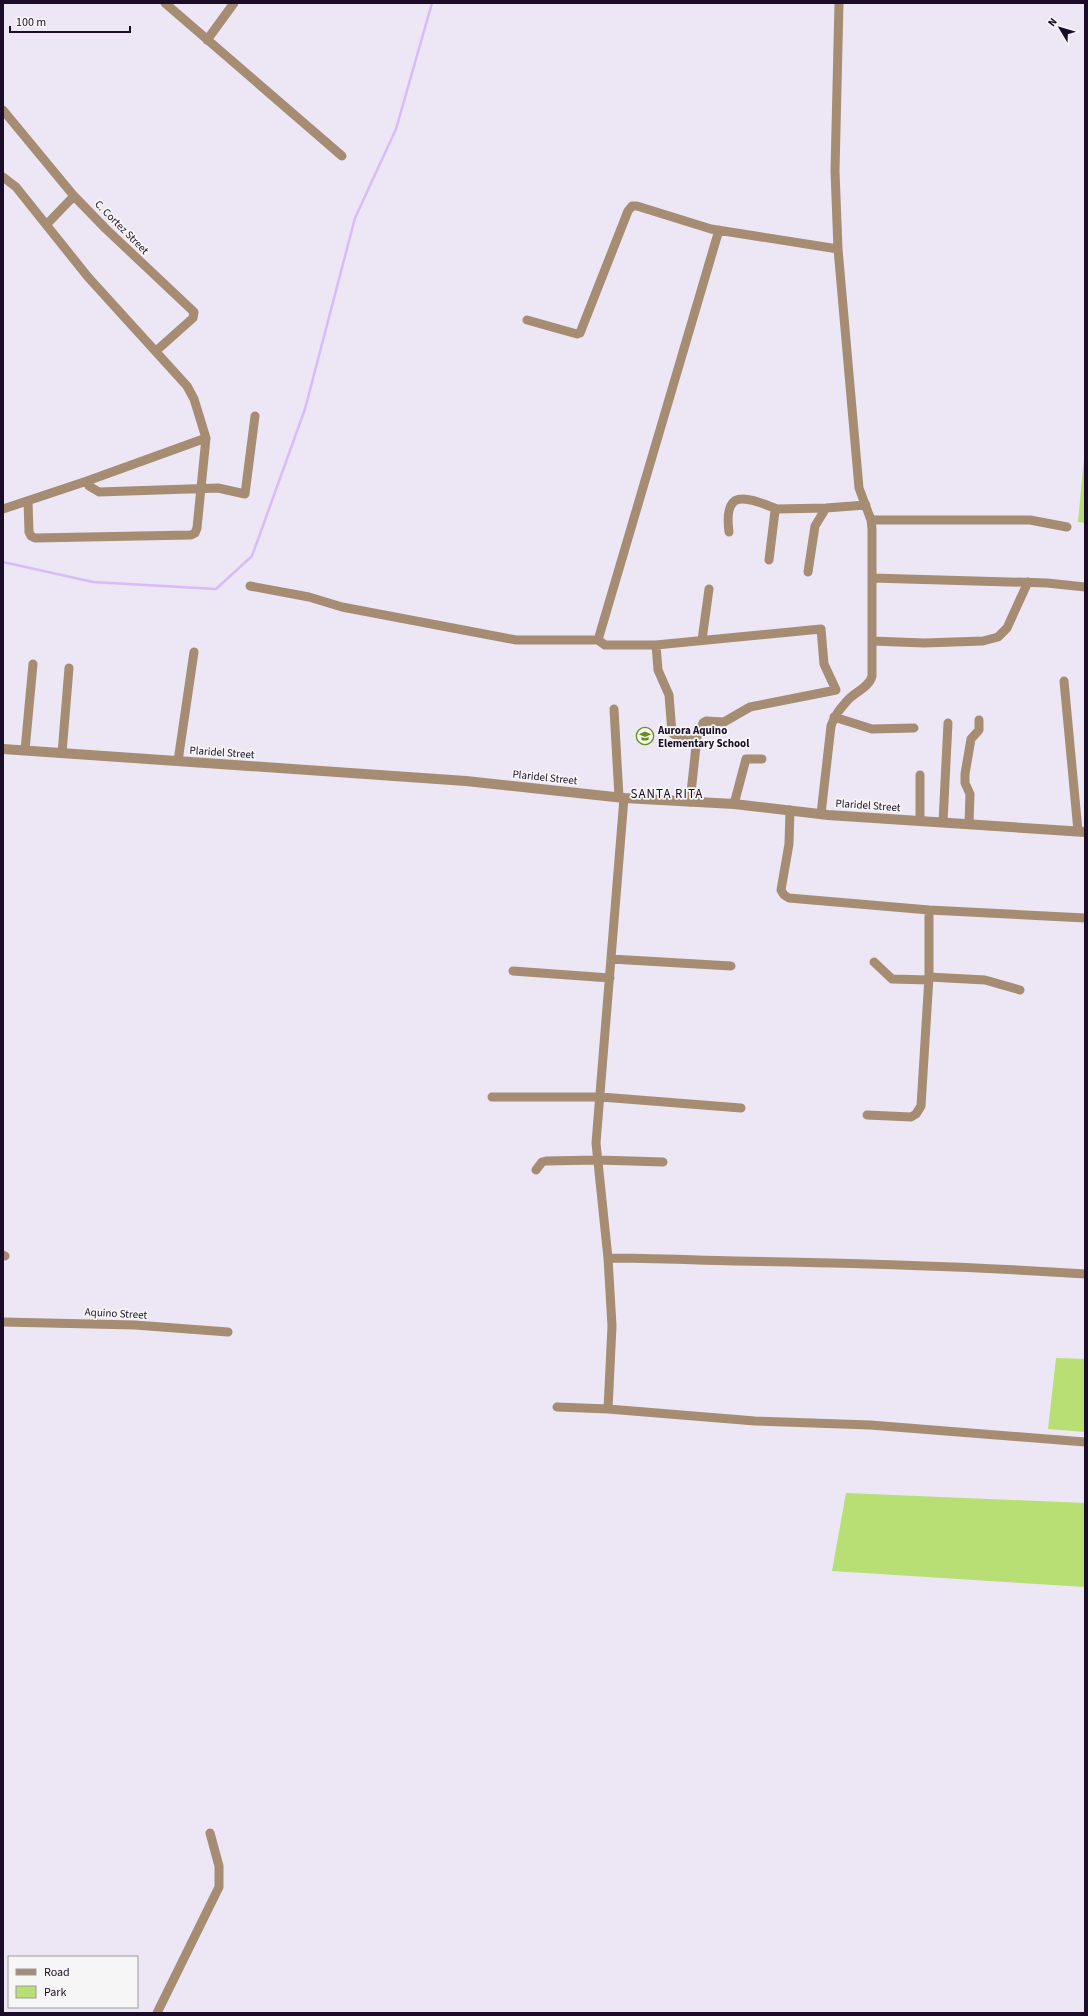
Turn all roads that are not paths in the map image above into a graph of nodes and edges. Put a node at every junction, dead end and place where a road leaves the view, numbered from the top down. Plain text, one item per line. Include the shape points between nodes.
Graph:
1 (165, 3) edge
2 (234, 3) edge
3 (839, 3) edge
4 (208, 40) junction
5 (3, 110) edge
6 (342, 156) dead end
7 (3, 176) edge
8 (74, 196) junction
9 (47, 224) junction
10 (719, 230) junction
11 (838, 249) junction
12 (527, 320) dead end
13 (156, 351) junction
14 (254, 416) dead end
15 (206, 438) junction
16 (87, 481) junction
17 (201, 488) junction
18 (28, 501) junction
19 (866, 505) junction
20 (777, 508) junction
21 (826, 508) junction
22 (3, 509) edge
23 (871, 520) junction
24 (1066, 527) dead end
25 (729, 532) dead end
26 (769, 560) dead end
27 (808, 572) dead end
28 (872, 578) junction
29 (1028, 582) junction
30 (250, 586) dead end
31 (1085, 587) edge
32 (709, 589) dead end
33 (598, 640) junction
34 (702, 640) junction
35 (872, 641) junction
36 (656, 645) junction
37 (194, 652) dead end
38 (33, 664) dead end
39 (69, 668) dead end
40 (1064, 681) dead end
41 (836, 690) junction
42 (847, 700) junction
43 (614, 709) dead end
44 (834, 717) junction
45 (979, 720) dead end
46 (948, 723) dead end
47 (914, 728) dead end
48 (697, 737) junction
49 (3, 749) edge
50 (25, 750) junction
51 (62, 753) junction
52 (762, 759) dead end
53 (178, 761) junction
54 (920, 775) dead end
55 (619, 797) junction
56 (690, 802) junction
57 (734, 804) junction
58 (790, 810) junction
59 (822, 814) junction
60 (920, 821) junction
61 (943, 822) junction
62 (969, 824) junction
63 (1082, 831) edge
64 (929, 910) junction
65 (1085, 918) edge
66 (612, 959) junction
67 (874, 962) dead end
68 (731, 966) dead end
69 (512, 971) dead end
70 (610, 978) junction
71 (929, 979) junction
72 (1020, 990) dead end
73 (492, 1097) dead end
74 (601, 1098) junction
75 (741, 1108) dead end
76 (867, 1115) dead end
77 (598, 1160) junction
78 (663, 1162) dead end
79 (536, 1170) dead end
80 (608, 1258) junction
81 (1085, 1274) edge
82 (3, 1322) edge
83 (228, 1332) dead end
84 (557, 1407) dead end
85 (608, 1409) junction
86 (1085, 1442) edge
87 (210, 1833) dead end
88 (157, 2013) edge

1 - 4 street
2 - 4 street
3 - 11 street via 835,171
4 - 6 street
5 - 8 street, C. Cortez Street
7 - 9 street via 16,187
8 - 9 street
8 - 13 street, C. Cortez Street via 194,312 193,318
9 - 13 street via 88,277
10 - 11 street
10 - 12 street via 632,206 580,333
10 - 33 street
11 - 19 street via 859,488
13 - 15 street via 191,392
14 - 17 street via 245,494 225,488
15 - 16 street
15 - 17 street
16 - 17 street via 89,486 100,492
16 - 18 street
17 - 18 street via 197,528 191,535 36,538 29,532
18 - 22 street
19 - 21 street
19 - 23 street
20 - 21 street
20 - 25 street via 746,498 738,499 731,504 727,515
20 - 26 street
21 - 27 street via 814,526
23 - 24 street via 1030,520
23 - 28 street
28 - 29 street
28 - 35 street
29 - 31 street
29 - 35 street via 1007,628 993,639 932,643
30 - 33 street via 342,607 516,640
32 - 34 street
33 - 36 street via 605,645
34 - 36 street
34 - 41 street via 821,629 824,664
35 - 42 street via 871,680
36 - 48 street via 658,670 669,695 672,733
37 - 53 street
38 - 50 street
39 - 51 street
40 - 63 street
41 - 42 street
41 - 48 street via 750,707 724,722 706,721 702,723
42 - 44 street
43 - 55 street
44 - 47 street via 872,729
44 - 59 street via 829,734
45 - 62 street via 979,730 971,739 965,774 965,783 970,794
46 - 61 street
48 - 56 street
49 - 50 street, Plaridel Street
50 - 51 street, Plaridel Street
51 - 53 street, Plaridel Street
52 - 57 street via 746,759
53 - 55 street, Plaridel Street via 466,781
54 - 60 street
55 - 56 street, Plaridel Street
55 - 66 street
56 - 57 street, Plaridel Street
57 - 58 street, Plaridel Street
58 - 59 street, Plaridel Street
58 - 64 street via 789,844 781,890 784,895 789,898
59 - 60 street, Plaridel Street
60 - 61 street, Plaridel Street
61 - 62 street, Plaridel Street
62 - 63 street, Plaridel Street
64 - 65 street
64 - 71 street
66 - 68 street
66 - 70 street
67 - 71 street via 892,979
69 - 70 street
70 - 74 street
71 - 72 street via 985,980
71 - 76 street via 921,1106 911,1117
73 - 74 street
74 - 75 street
74 - 77 street via 596,1142
77 - 78 street
77 - 79 street via 546,1161
77 - 80 street
80 - 81 street via 860,1263
80 - 85 street via 612,1326
82 - 83 street, Aquino Street via 127,1325
84 - 85 street
85 - 86 street via 755,1421 870,1425
87 - 88 street via 219,1866 219,1887

